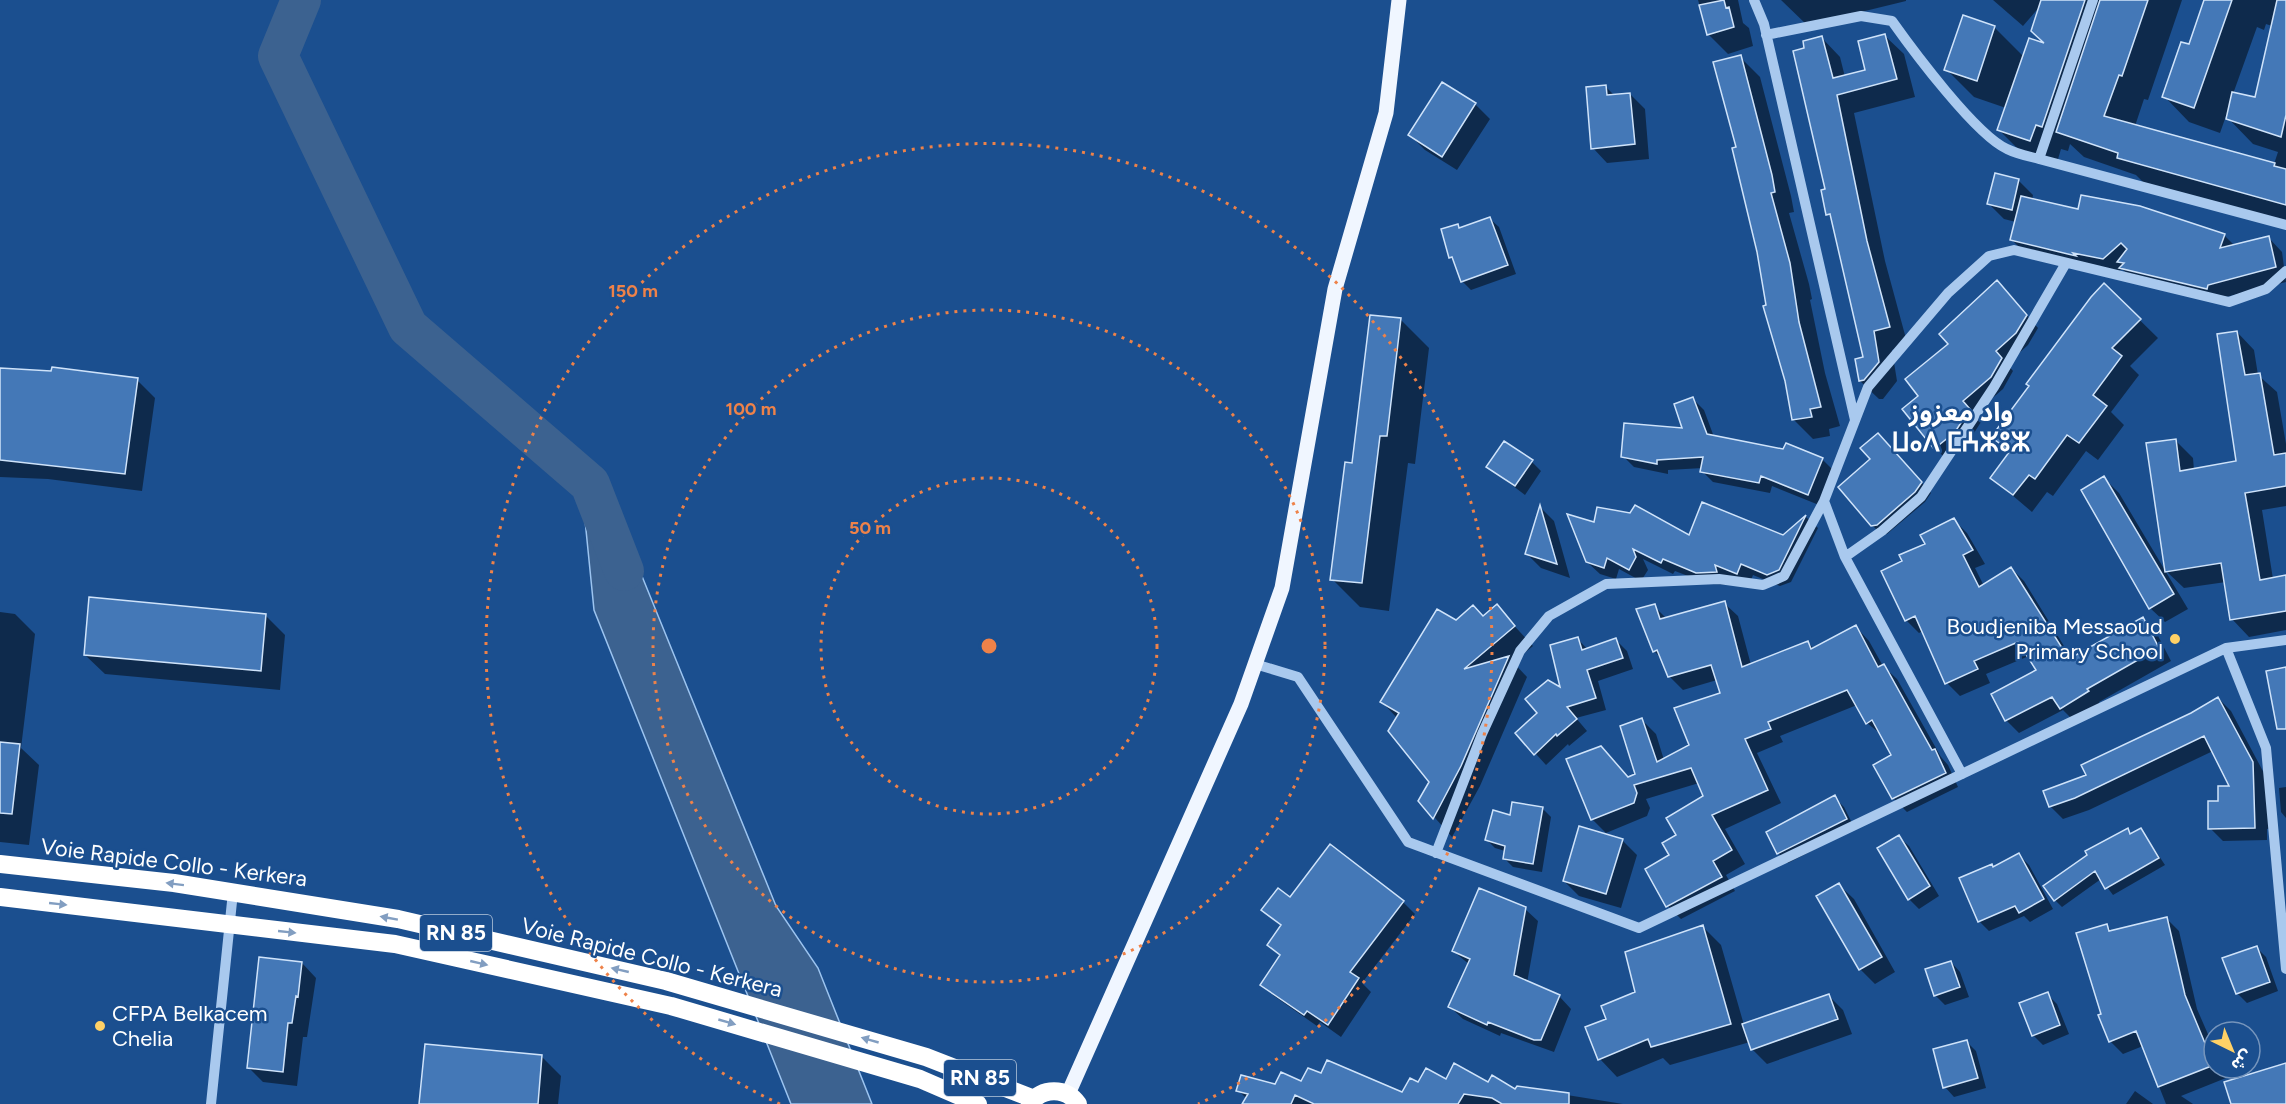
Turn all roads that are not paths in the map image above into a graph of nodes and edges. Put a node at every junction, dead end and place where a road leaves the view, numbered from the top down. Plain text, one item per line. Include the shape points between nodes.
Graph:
1 (1399, 0) edge
2 (1754, 0) edge
3 (2092, 0) edge
4 (1766, 35) junction
5 (2039, 159) junction
6 (2286, 225) edge
7 (2066, 262) junction
8 (2286, 271) edge
9 (1855, 420) junction
10 (1824, 501) junction
11 (1845, 557) junction
12 (2286, 640) edge
13 (2226, 648) junction
14 (1255, 664) junction
15 (1962, 774) junction
16 (1436, 853) junction
17 (0, 864) edge
18 (233, 892) junction
19 (0, 897) edge
20 (229, 926) junction
21 (2286, 969) edge
22 (1073, 1099) edge
23 (1032, 1101) edge
24 (211, 1104) edge
25 (978, 1104) edge

1 - 14 main road via 1386,113 1335,289 1282,588
2 - 4 street
3 - 5 street
4 - 5 street via 1861,16 1892,21 1921,62 1985,132 2006,149
4 - 9 street
5 - 6 street
7 - 8 street via 2229,302 2266,289
7 - 9 street via 2014,250 1989,256 1948,293 1868,387
7 - 11 street via 1994,387 1921,497
9 - 10 street
10 - 11 street
10 - 16 street via 1784,576 1763,585 1719,579 1606,584 1549,616 1520,651 1482,734
11 - 15 street
12 - 13 street
13 - 15 street
13 - 21 street via 2266,748
14 - 16 street via 1298,677 1408,842
14 - 22 main road
15 - 16 street via 1639,928
18 -> 17 highway, Voie Rapide Collo - Kerkera / RN 85
18 - 20 street
23 -> 18 highway, Voie Rapide Collo - Kerkera / RN 85 via 926,1057 677,984 398,919
19 -> 20 highway, Voie Rapide Collo - Kerkera / RN 85 via 174,916
20 - 24 street
20 -> 25 highway, Voie Rapide Collo - Kerkera / RN 85 via 395,944 671,1006 920,1079
22 - 23 highway via 1051,1091

